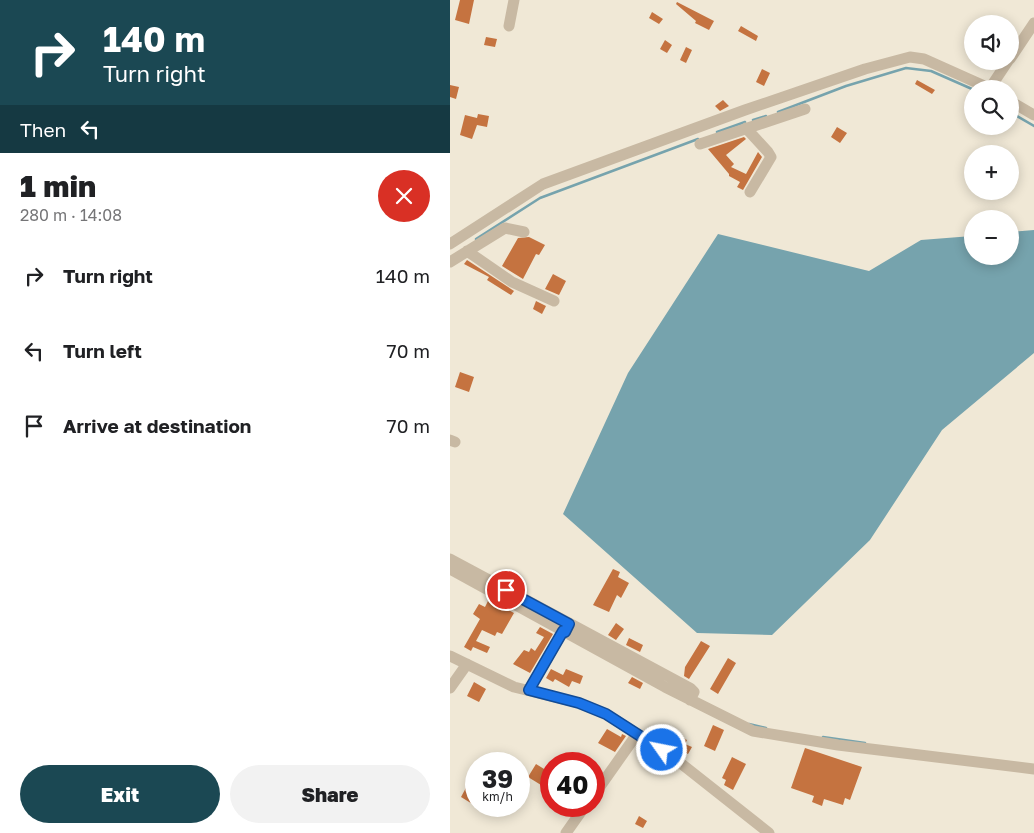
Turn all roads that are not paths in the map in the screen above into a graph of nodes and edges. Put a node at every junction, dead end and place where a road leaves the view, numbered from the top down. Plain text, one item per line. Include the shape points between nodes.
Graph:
1 (514, 0) edge
2 (1034, 23) edge
3 (509, 26) dead end
4 (1019, 45) edge
5 (970, 80) edge
6 (1019, 106) edge
7 (804, 109) dead end
8 (745, 110) junction
9 (1034, 115) edge
10 (748, 128) junction
11 (700, 144) dead end
12 (750, 192) dead end
13 (524, 232) dead end
14 (450, 244) edge
15 (467, 251) junction
16 (450, 262) edge
17 (554, 301) dead end
18 (450, 559) edge
19 (452, 574) edge
20 (566, 629) junction
21 (450, 656) edge
22 (466, 664) junction
23 (450, 688) edge
24 (529, 690) junction
25 (637, 734) junction
26 (1034, 769) edge
27 (605, 779) edge
28 (577, 817) edge
29 (566, 833) edge
30 (769, 833) edge

1 - 3 street
2 - 4 street
5 - 8 street via 924,59 910,57
6 - 9 street
7 - 10 street
8 - 10 street
8 - 14 street via 543,184
10 - 11 street
10 - 12 street via 771,157
13 - 15 street via 506,228
15 - 16 street
15 - 17 street via 512,282
18 - 20 street
19 - 20 street
20 - 24 street
20 - 26 street via 690,700 753,731 838,746
21 - 22 street
22 - 23 street
22 - 24 street via 514,687
24 - 25 street via 606,714
25 - 27 street
25 - 30 street via 674,758
28 - 29 street

